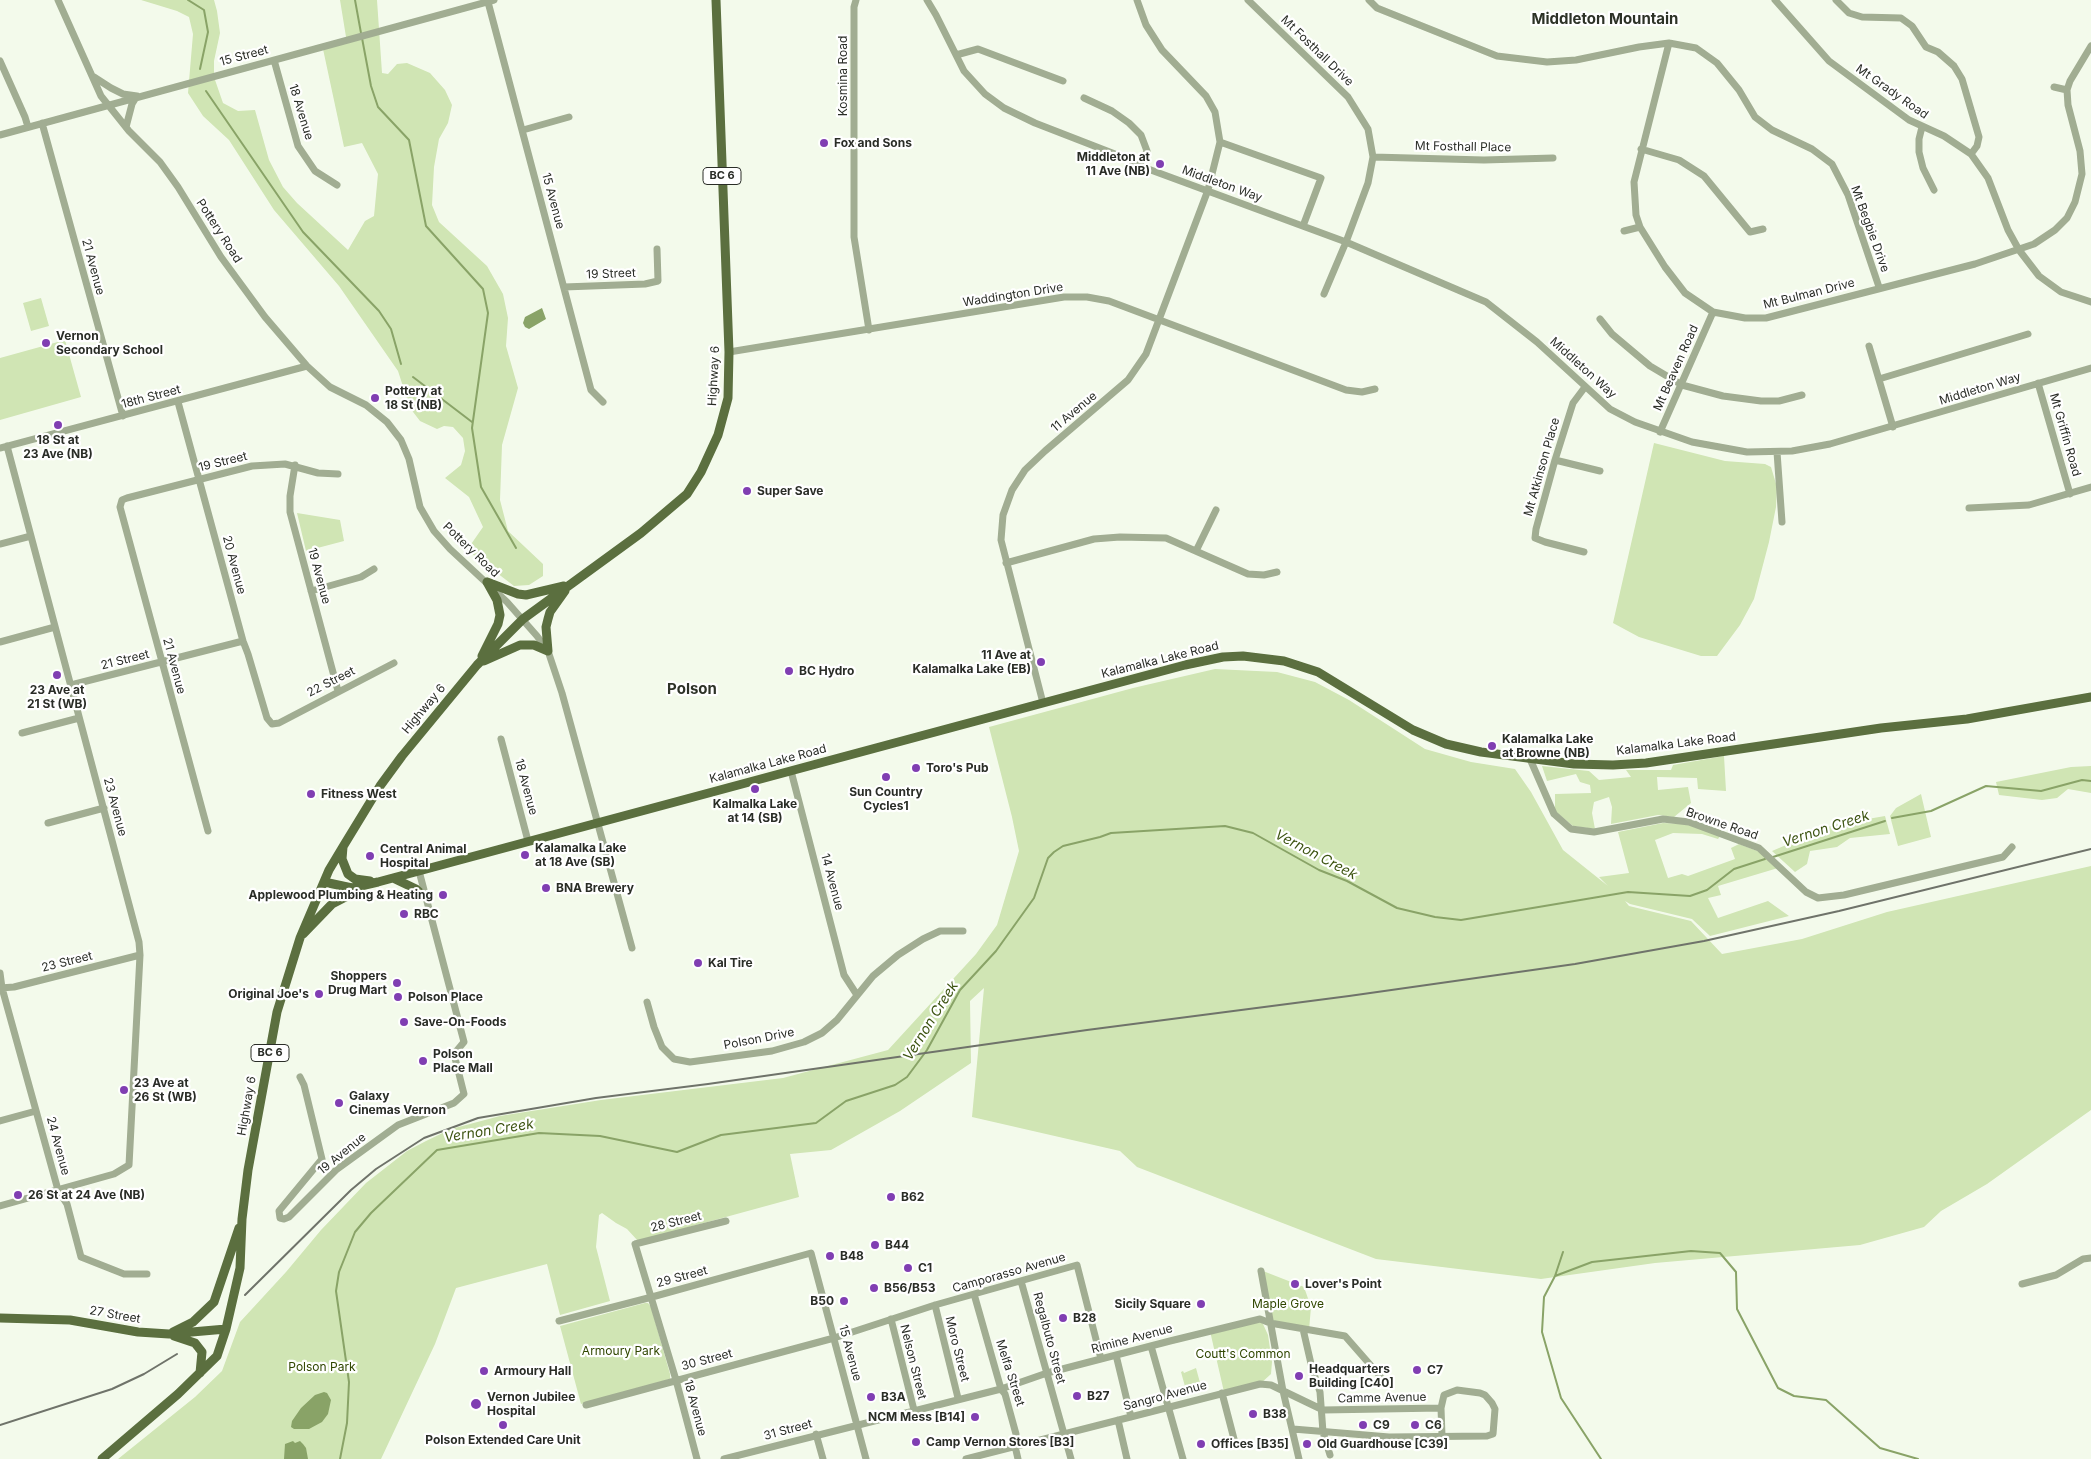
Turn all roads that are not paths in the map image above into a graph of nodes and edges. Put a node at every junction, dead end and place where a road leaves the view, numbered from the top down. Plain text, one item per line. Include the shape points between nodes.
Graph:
1 (58, 0) edge
2 (716, 0) edge
3 (856, 0) edge
4 (927, 0) edge
5 (1137, 0) edge
6 (1248, 0) edge
7 (1369, 0) edge
8 (1775, 0) edge
9 (1836, 0) edge
10 (491, 1) edge
11 (469, 3) edge
12 (1669, 43) junction
13 (2091, 46) edge
14 (956, 55) junction
15 (274, 60) junction
16 (0, 61) edge
17 (91, 75) junction
18 (1063, 81) dead end
19 (2054, 87) dead end
20 (2067, 90) junction
21 (137, 96) junction
22 (1084, 98) dead end
23 (107, 104) junction
24 (569, 117) dead end
25 (42, 123) junction
26 (28, 127) junction
27 (126, 127) junction
28 (1922, 127) junction
29 (523, 130) junction
30 (0, 135) edge
31 (1220, 142) junction
32 (1641, 149) junction
33 (1971, 154) junction
34 (1373, 157) junction
35 (1553, 158) dead end
36 (1140, 166) junction
37 (337, 186) dead end
38 (1208, 190) junction
39 (1934, 190) dead end
40 (1303, 226) junction
41 (1640, 227) junction
42 (1763, 229) dead end
43 (1624, 231) dead end
44 (1346, 242) junction
45 (657, 249) dead end
46 (2019, 250) junction
47 (564, 287) junction
48 (1879, 287) junction
49 (1324, 294) dead end
50 (2091, 302) edge
51 (1713, 312) junction
52 (1600, 319) dead end
53 (1159, 321) junction
54 (869, 330) junction
55 (2028, 334) dead end
56 (1869, 346) dead end
57 (729, 352) junction
58 (307, 366) junction
59 (2091, 368) edge
60 (1879, 379) junction
61 (2038, 383) junction
62 (1682, 385) junction
63 (1585, 387) junction
64 (1376, 389) dead end
65 (1802, 395) dead end
66 (178, 402) junction
67 (602, 402) dead end
68 (123, 416) junction
69 (1893, 427) junction
70 (1660, 432) junction
71 (4, 447) edge
72 (1777, 452) junction
73 (1555, 460) junction
74 (295, 465) junction
75 (1600, 471) dead end
76 (338, 474) dead end
77 (199, 479) junction
78 (2091, 488) edge
79 (2070, 494) junction
80 (120, 507) joint
81 (1969, 508) dead end
82 (1216, 510) dead end
83 (1782, 522) dead end
84 (31, 536) junction
85 (0, 544) edge
86 (1196, 551) junction
87 (1584, 552) dead end
88 (1006, 563) junction
89 (374, 569) dead end
90 (1276, 572) dead end
91 (487, 582) junction
92 (569, 585) junction
93 (311, 591) junction
94 (523, 619) junction
95 (55, 627) junction
96 (243, 641) junction
97 (0, 642) edge
98 (548, 651) junction
99 (162, 662) junction
100 (394, 663) dead end
101 (477, 665) junction
102 (70, 685) junction
103 (338, 691) junction
104 (2091, 698) edge
105 (1043, 703) junction
106 (79, 718) junction
107 (279, 723) joint
108 (22, 733) dead end
109 (501, 739) dead end
110 (1530, 759) junction
111 (791, 771) junction
112 (104, 808) junction
113 (48, 823) dead end
114 (598, 823) junction
115 (208, 831) dead end
116 (528, 841) junction
117 (344, 844) junction
118 (2012, 847) dead end
119 (419, 871) junction
120 (392, 878) junction
121 (324, 882) junction
122 (378, 882) junction
123 (425, 897) junction
124 (963, 931) dead end
125 (300, 938) junction
126 (632, 948) dead end
127 (140, 955) junction
128 (0, 973) edge
129 (1, 988) edge
130 (857, 995) junction
131 (647, 1002) dead end
132 (300, 1077) dead end
133 (36, 1111) junction
134 (0, 1121) edge
135 (58, 1190) junction
136 (0, 1206) edge
137 (242, 1219) junction
138 (726, 1221) dead end
139 (636, 1248) joint
140 (811, 1253) joint
141 (2091, 1258) edge
142 (1261, 1271) dead end
143 (147, 1274) dead end
144 (1021, 1281) junction
145 (2022, 1284) dead end
146 (974, 1294) junction
147 (652, 1297) junction
148 (935, 1305) junction
149 (0, 1318) edge
150 (891, 1319) junction
151 (559, 1321) dead end
152 (1270, 1323) junction
153 (1303, 1328) junction
154 (226, 1329) junction
155 (169, 1334) junction
156 (834, 1338) junction
157 (1151, 1346) junction
158 (1116, 1355) junction
159 (1102, 1359) junction
160 (200, 1373) junction
161 (1047, 1374) junction
162 (1380, 1376) dead end
163 (676, 1380) junction
164 (1001, 1388) junction
165 (1283, 1390) junction
166 (1222, 1393) junction
167 (958, 1398) junction
168 (586, 1404) dead end
169 (1168, 1406) junction
170 (1442, 1408) junction
171 (914, 1410) junction
172 (1323, 1410) junction
173 (1131, 1417) junction
174 (1118, 1420) junction
175 (857, 1424) junction
176 (1293, 1429) junction
177 (1323, 1432) junction
178 (816, 1434) junction
179 (1064, 1434) junction
180 (1442, 1436) junction
181 (1234, 1439) dead end
182 (1015, 1446) junction
183 (1330, 1454) dead end
184 (976, 1458) edge
185 (102, 1459) edge
186 (697, 1459) edge
187 (724, 1459) edge
188 (823, 1459) edge
189 (866, 1459) edge
190 (966, 1459) edge
191 (1018, 1459) edge
192 (1071, 1459) edge
193 (1127, 1459) edge
194 (1183, 1459) edge
195 (1299, 1459) edge

1 - 17 street, Pottery Road
2 - 57 main road, Highway 6 / BC 6
3 - 54 street, Kosmina Road via 854,237
4 - 14 street, Middleton Way
5 - 31 street, 11 Avenue via 1146,25 1162,50 1206,96 1215,112
6 - 34 street, Mt Fosthall Drive via 1348,96 1368,129
7 - 12 street, Mt Begbie Drive via 1377,8 1497,56 1536,62 1576,60
8 - 28 street, Mt Grady Road via 1829,61
9 - 33 street via 1849,14 1901,18 1912,26 1926,47 1938,52 1954,66 1962,79 1978,137 1977,146
10 - 11 street, 15 Street
10 - 29 street, 15 Avenue
11 - 15 street, 15 Street
12 - 32 street, Mt Bulman Drive
12 - 48 street, Mt Begbie Drive via 1696,48 1717,63 1755,117 1832,164 1848,194
13 - 20 street
14 - 18 street via 978,49
14 - 36 street, Middleton Way via 964,70 985,94 1004,108
15 - 21 street, 15 Street
15 - 37 street, 18 Avenue via 298,146 316,171
16 - 26 street
17 - 21 street via 123,94
17 - 23 street, Pottery Road
19 - 20 street
20 - 46 street, Mt Bulman Drive via 2082,174 2076,202 2055,230
21 - 23 street, 15 Street
21 - 27 street
22 - 36 street via 1112,111 1141,135 1147,151
23 - 25 street, 15 Street
23 - 27 street, Pottery Road
24 - 29 street
25 - 26 street, 15 Street
25 - 68 street, 21 Avenue
26 - 30 street, 15 Street
27 - 58 street, Pottery Road via 160,162 221,257 265,317
28 - 33 street, Mt Grady Road via 1944,136
28 - 39 street via 1918,139 1919,152
29 - 47 street, 15 Avenue
31 - 38 street, 11 Avenue
31 - 40 street via 1321,178
32 - 41 street, Mt Bulman Drive via 1634,182 1634,207
32 - 42 street via 1679,160 1704,176 1750,232
33 - 46 street, Mt Grady Road via 1988,178
34 - 35 street, Mt Fosthall Place
34 - 44 street, Mt Fosthall Drive via 1368,183
36 - 38 street, Middleton Way
38 - 40 street, Middleton Way
38 - 53 street, 11 Avenue
40 - 44 street, Middleton Way
41 - 43 street
41 - 51 street, Mt Bulman Drive via 1685,293
44 - 49 street, Mt Fosthall Drive
44 - 63 street, Middleton Way via 1486,302 1537,342
45 - 47 street, 19 Street via 658,280 645,284
46 - 48 street, Mt Bulman Drive
46 - 50 street, Mt Grady Road via 2039,276 2061,292
47 - 67 street, 15 Avenue via 592,390
48 - 51 street, Mt Bulman Drive via 1766,318
51 - 62 street, Mt Beaven Road
52 - 62 street via 1612,334 1650,366
53 - 54 street, Waddington Drive via 1109,301 1064,297
53 - 64 street, Waddington Drive via 1346,390 1362,392
53 - 88 street, 11 Avenue via 1146,354 1128,380 1045,450 1025,470 1012,490 1003,514 1001,540
54 - 57 street, Waddington Drive
55 - 60 street
56 - 60 street
57 - 92 main road, Highway 6 / BC 6 via 724,419 701,472 687,494 641,533
58 - 66 street, 18th Street
58 - 91 street, Pottery Road via 330,386 366,405 387,422 401,440 409,459 420,507 434,532
59 - 61 street, Middleton Way
60 - 69 street
61 - 69 street, Middleton Way
61 - 79 street, Mt Griffin Road
62 - 65 street via 1723,396 1761,401 1779,401
62 - 70 street, Mt Beaven Road
63 - 70 street, Middleton Way via 1610,409
63 - 73 street, Mt Atkinson Place via 1572,403
66 - 68 street, 18th Street
66 - 77 street, 20 Avenue
68 - 71 street, 18th Street
69 - 72 street, Middleton Way via 1830,444
70 - 72 street, Middleton Way via 1746,452
71 - 84 street, 23 Avenue
72 - 83 street
73 - 75 street
73 - 87 street, Mt Atkinson Place via 1535,538
74 - 76 street, 19 Street via 318,473
74 - 77 street, 19 Street via 252,466
74 - 93 street, 19 Avenue via 290,512
77 - 80 street, 19 Street via 127,498 122,500
77 - 96 street, 20 Avenue
78 - 79 street
79 - 81 street via 2029,505
80 - 99 street, 21 Avenue
82 - 86 street
84 - 85 street
84 - 95 street, 23 Avenue
86 - 88 street via 1166,538 1120,537 1094,539
86 - 90 street via 1248,574
88 - 105 street, 11 Avenue
89 - 93 street via 361,577
91 - 92 main road via 526,595
91 - 94 street, Pottery Road
91 - 101 main road via 500,607 500,615
92 - 94 main road, Highway 6 / BC 6
92 - 98 main road via 550,612 546,627
93 - 103 street, 19 Avenue
94 - 98 street, Pottery Road
94 - 101 main road, Highway 6 / BC 6
95 - 97 street
95 - 102 street, 23 Avenue
96 - 99 street, 21 Street
96 - 107 street, 20 Avenue via 267,718 272,724
98 - 101 main road via 534,645 520,645
98 - 114 street, Pottery Road
99 - 102 street, 21 Street
99 - 115 street, 21 Avenue
100 - 103 street, 22 Street
101 - 117 main road, Highway 6 / BC 6 via 402,756
102 - 106 street, 23 Avenue
103 - 107 street, 22 Street
104 - 110 main road, Kalamalka Lake Road via 1966,719 1881,728 1646,763 1613,766
105 - 110 main road, Kalamalka Lake Road via 1184,665 1243,656 1284,661 1318,672 1413,730 1446,744
105 - 111 main road, Kalamalka Lake Road
106 - 108 street
106 - 112 street, 23 Avenue
109 - 116 street, 18 Avenue
110 - 118 street, Browne Road via 1554,814 1571,828 1594,832 1663,819 1689,822 1759,848 1806,892 1818,898 1844,895 2003,857
111 - 114 main road, Kalamalka Lake Road
111 - 130 street, 14 Avenue via 844,975
112 - 113 street
112 - 127 street, 23 Avenue
114 - 116 main road, Kalamalka Lake Road
114 - 126 street, Pottery Road
116 - 119 main road, Kalamalka Lake Road
117 - 121 main road, Highway 6 / BC 6
117 - 122 main road via 342,859 348,874 355,879
119 - 120 main road, Kalamalka Lake Road
119 - 123 street, 19 Avenue
120 - 122 main road, Kalamalka Lake Road
120 - 123 main road
121 - 122 main road, Kalamalka Lake Road via 352,888
121 - 125 main road, Highway 6 / BC 6
122 - 125 main road via 332,904
123 - 132 street, 19 Avenue via 464,1042 454,1054 464,1094 454,1103 398,1125 336,1170 284,1220 280,1218 279,1211 322,1159
124 - 130 street, Polson Drive via 940,931 923,939 898,955
125 - 137 main road, Highway 6 / BC 6 via 277,1012
127 - 129 street, 23 Street
127 - 135 street, 23 Avenue via 129,1165 114,1174
128 - 129 street, 24 Avenue
129 - 133 street, 24 Avenue
130 - 131 street, Polson Drive via 837,1020 804,1042 772,1051 690,1062 674,1059 662,1047
133 - 134 street
133 - 135 street, 24 Avenue
135 - 136 street
135 - 143 street, 24 Avenue via 67,1204 81,1257 124,1274
137 - 154 main road, Highway 6 / BC 6 via 240,1268
137 - 155 main road via 214,1302 193,1322
138 - 139 street, 28 Street via 635,1244
139 - 147 street, 18 Avenue
140 - 147 street, 29 Street
140 - 156 street, 15 Avenue
141 - 145 street via 2083,1259 2056,1275
142 - 152 street
144 - 146 street, Camporasso Avenue
144 - 159 street, Camporasso Avenue via 1076,1265
144 - 161 street, Regalbuto Street
146 - 148 street, Camporasso Avenue
146 - 164 street, Melfa Street
147 - 151 street, 29 Street
147 - 163 street, 18 Avenue
148 - 150 street, Camporasso Avenue
148 - 167 street, Moro Street
149 - 155 main road, 27 Street via 70,1320
150 - 156 street, Camporasso Avenue
150 - 171 street, Nelson Street
152 - 153 street, Rimine Avenue
152 - 157 street, Rimine Avenue via 1260,1320
152 - 165 street
153 - 162 street, Rimine Avenue via 1345,1336
153 - 172 street
154 - 155 main road, 27 Street
154 - 160 main road, Highway 6 / BC 6 via 217,1356
155 - 160 main road via 195,1343 202,1352
156 - 163 street, 30 Street
156 - 175 street, 15 Avenue
157 - 158 street, Rimine Avenue
157 - 169 street
158 - 159 street, Rimine Avenue
158 - 173 street
159 - 161 street, Rimine Avenue
160 - 185 main road, Highway 6 / BC 6
161 - 164 street, Rimine Avenue
161 - 179 street, Regalbuto Street
163 - 168 street, 30 Street
163 - 186 street, 18 Avenue
164 - 167 street, Rimine Avenue
164 - 182 street, Melfa Street via 1016,1434
165 - 166 street, Sangro Avenue via 1260,1384
165 - 172 street, Sangro Avenue
165 - 176 street
166 - 169 street, Sangro Avenue
166 - 181 street
167 - 171 street
169 - 173 street, Sangro Avenue
169 - 194 street
170 - 172 street, Camme Avenue
170 - 180 street
170 - 180 street via 1444,1395 1456,1390 1485,1395 1495,1409 1493,1434
171 - 175 street, 31 Street
172 - 177 street
173 - 174 street, Sangro Avenue
174 - 179 street, Sangro Avenue
174 - 193 street
175 - 178 street, 31 Street
175 - 189 street, 15 Avenue
176 - 177 street
176 - 195 street
177 - 180 street via 1389,1437
177 - 183 street
178 - 187 street, 31 Street
178 - 188 street
179 - 182 street, Sangro Avenue
179 - 192 street, Regalbuto Street
182 - 184 street, Sangro Avenue
182 - 191 street, Melfa Street
184 - 190 street, Sangro Avenue

